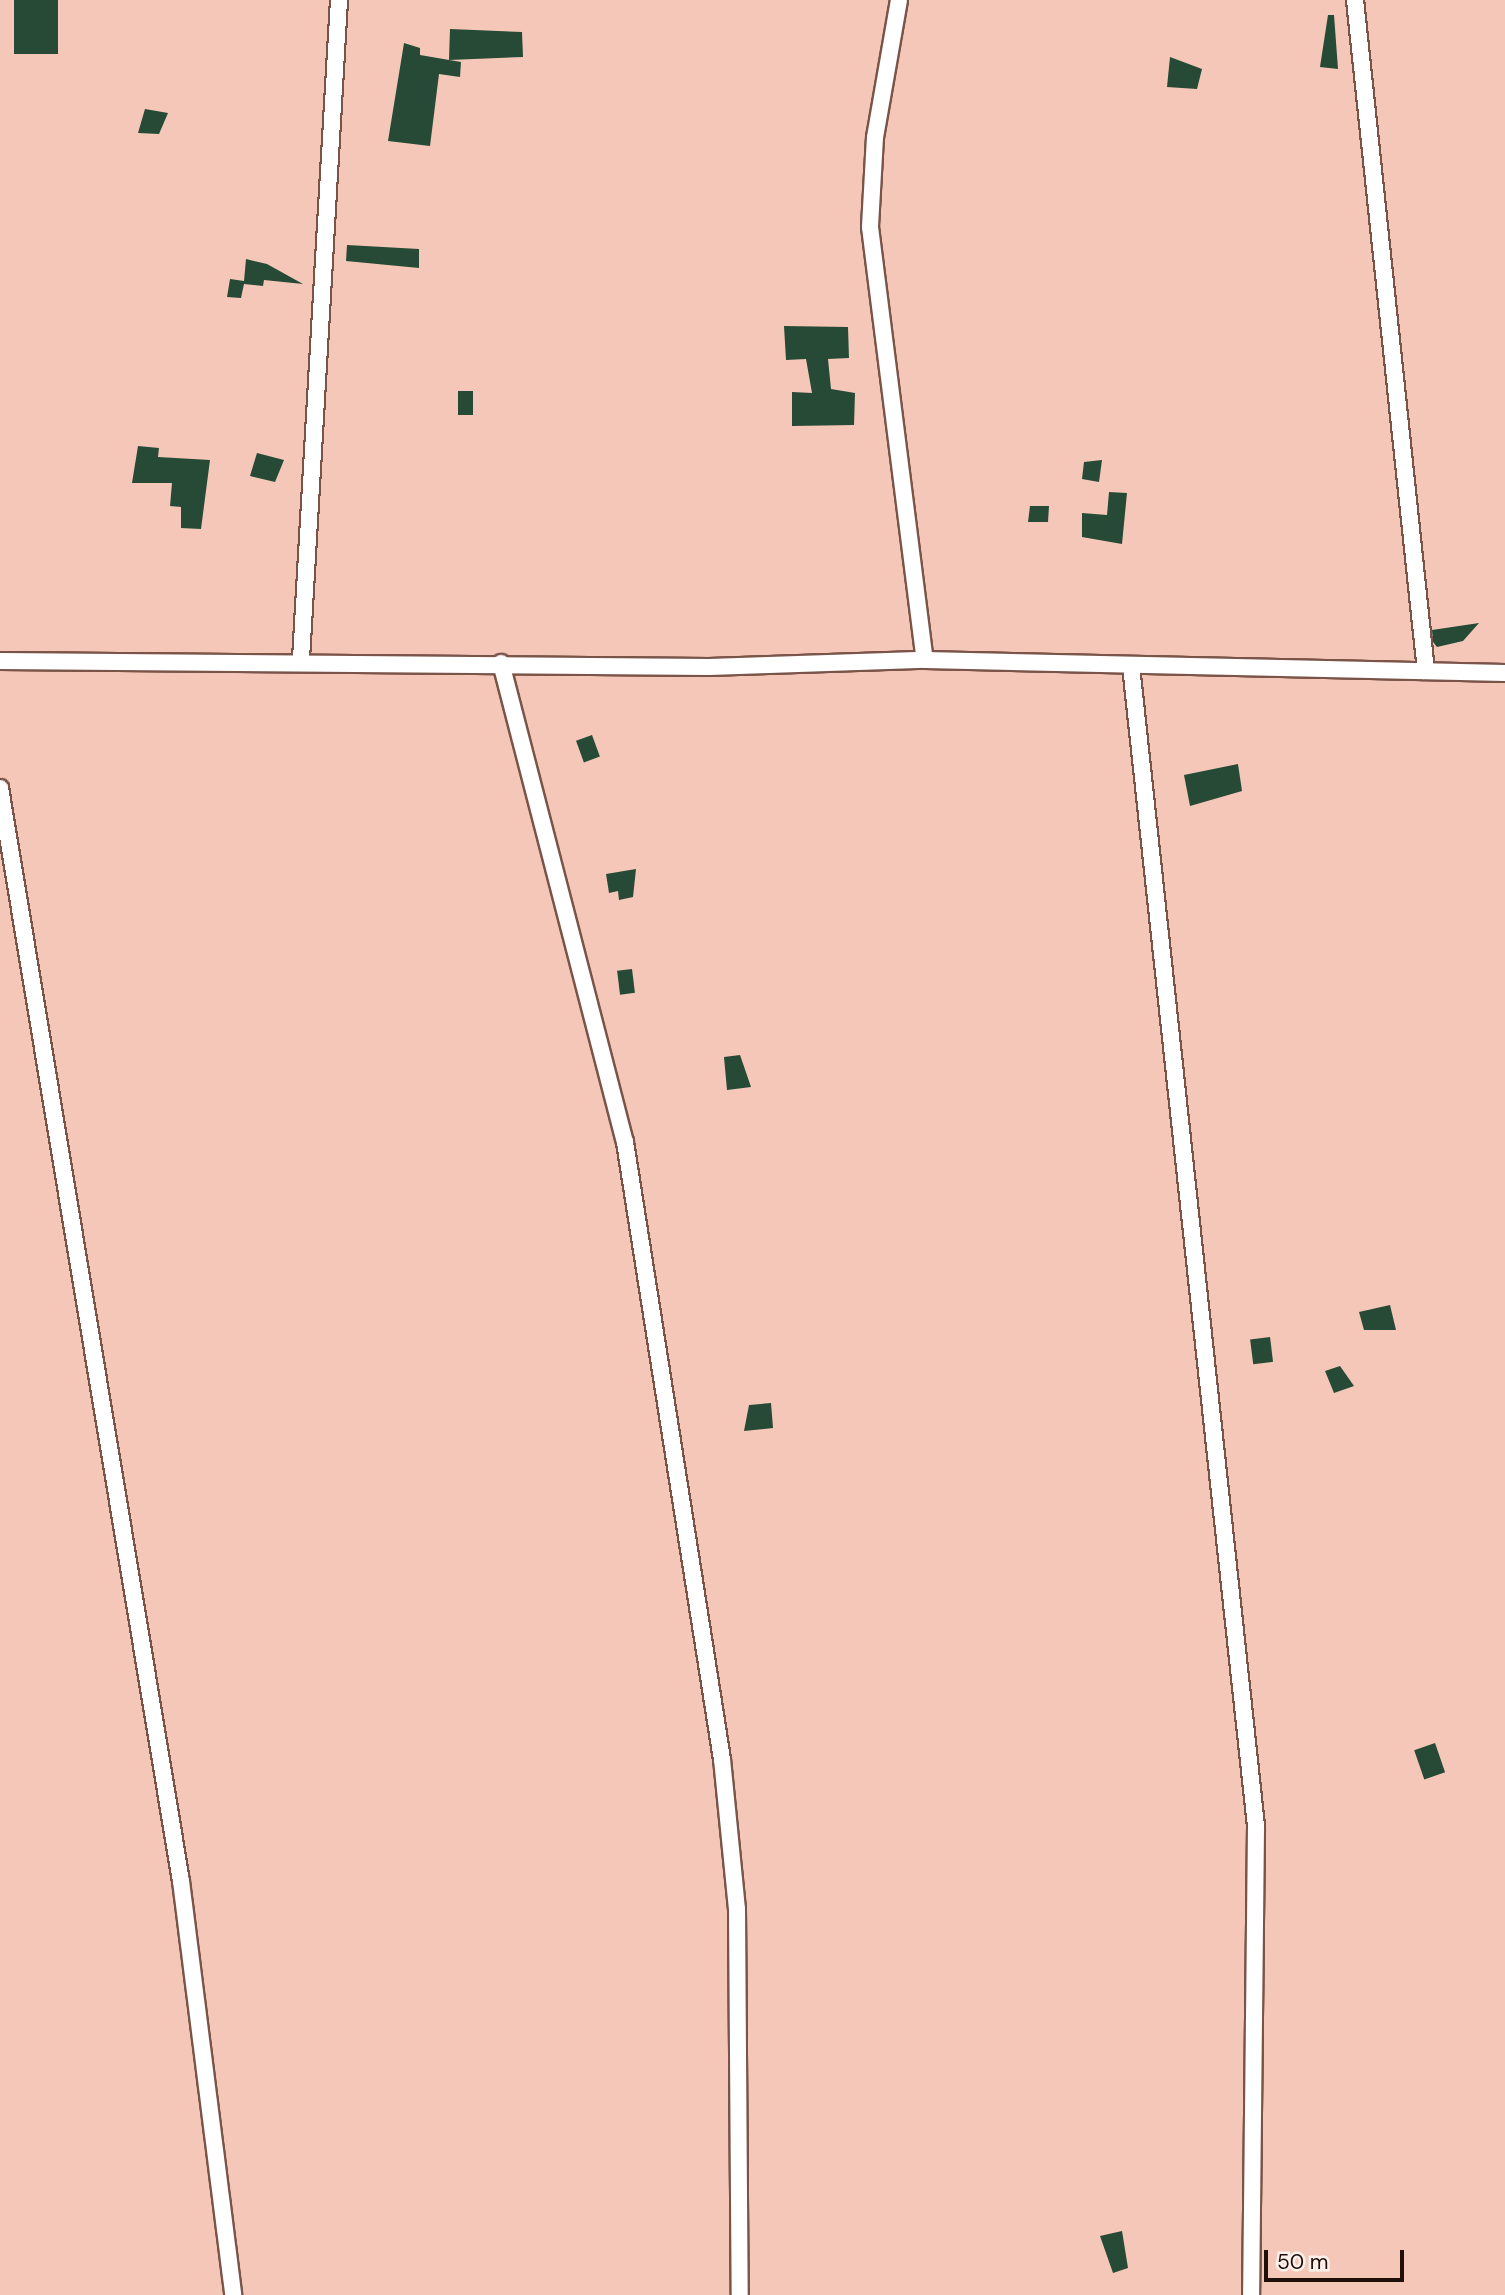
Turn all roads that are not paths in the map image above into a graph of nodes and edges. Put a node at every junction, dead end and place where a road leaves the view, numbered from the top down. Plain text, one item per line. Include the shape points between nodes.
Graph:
1 (339, 0) edge
2 (900, 0) edge
3 (1355, 0) edge
4 (301, 659) junction
5 (925, 660) junction
6 (0, 661) edge
7 (501, 663) junction
8 (1131, 666) junction
9 (1426, 671) junction
10 (1505, 673) edge
11 (0, 788) edge
12 (233, 2295) edge
13 (740, 2295) edge
14 (1251, 2295) edge

1 - 4 street
2 - 5 street via 875,137 870,226
3 - 9 street
4 - 6 street
4 - 7 street
5 - 7 street via 709,667
5 - 8 street
7 - 13 street via 625,1142 722,1759 737,1909
8 - 9 street
8 - 14 street via 1256,1827
9 - 10 street
11 - 12 street via 183,1893

